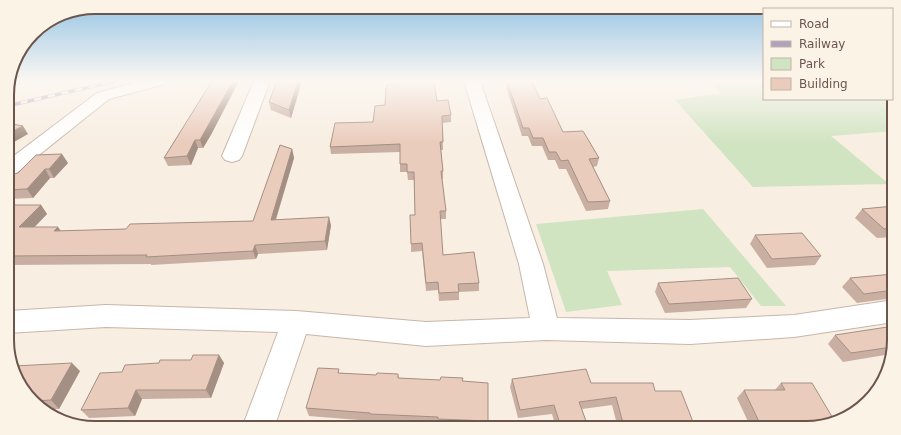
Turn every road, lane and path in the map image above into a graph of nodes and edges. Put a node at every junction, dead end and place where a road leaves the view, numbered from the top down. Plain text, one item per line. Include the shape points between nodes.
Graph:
1 (96, 101) edge
2 (254, 101) edge
3 (479, 101) edge
4 (232, 156) dead end
5 (14, 166) edge
6 (887, 312) edge
7 (14, 322) edge
8 (296, 322) junction
9 (546, 329) junction
10 (261, 421) edge

1 - 5 street
2 - 4 street
3 - 9 street via 531,264
6 - 9 street via 794,326 690,332
7 - 8 street via 106,316
8 - 9 street via 426,334
8 - 10 street

